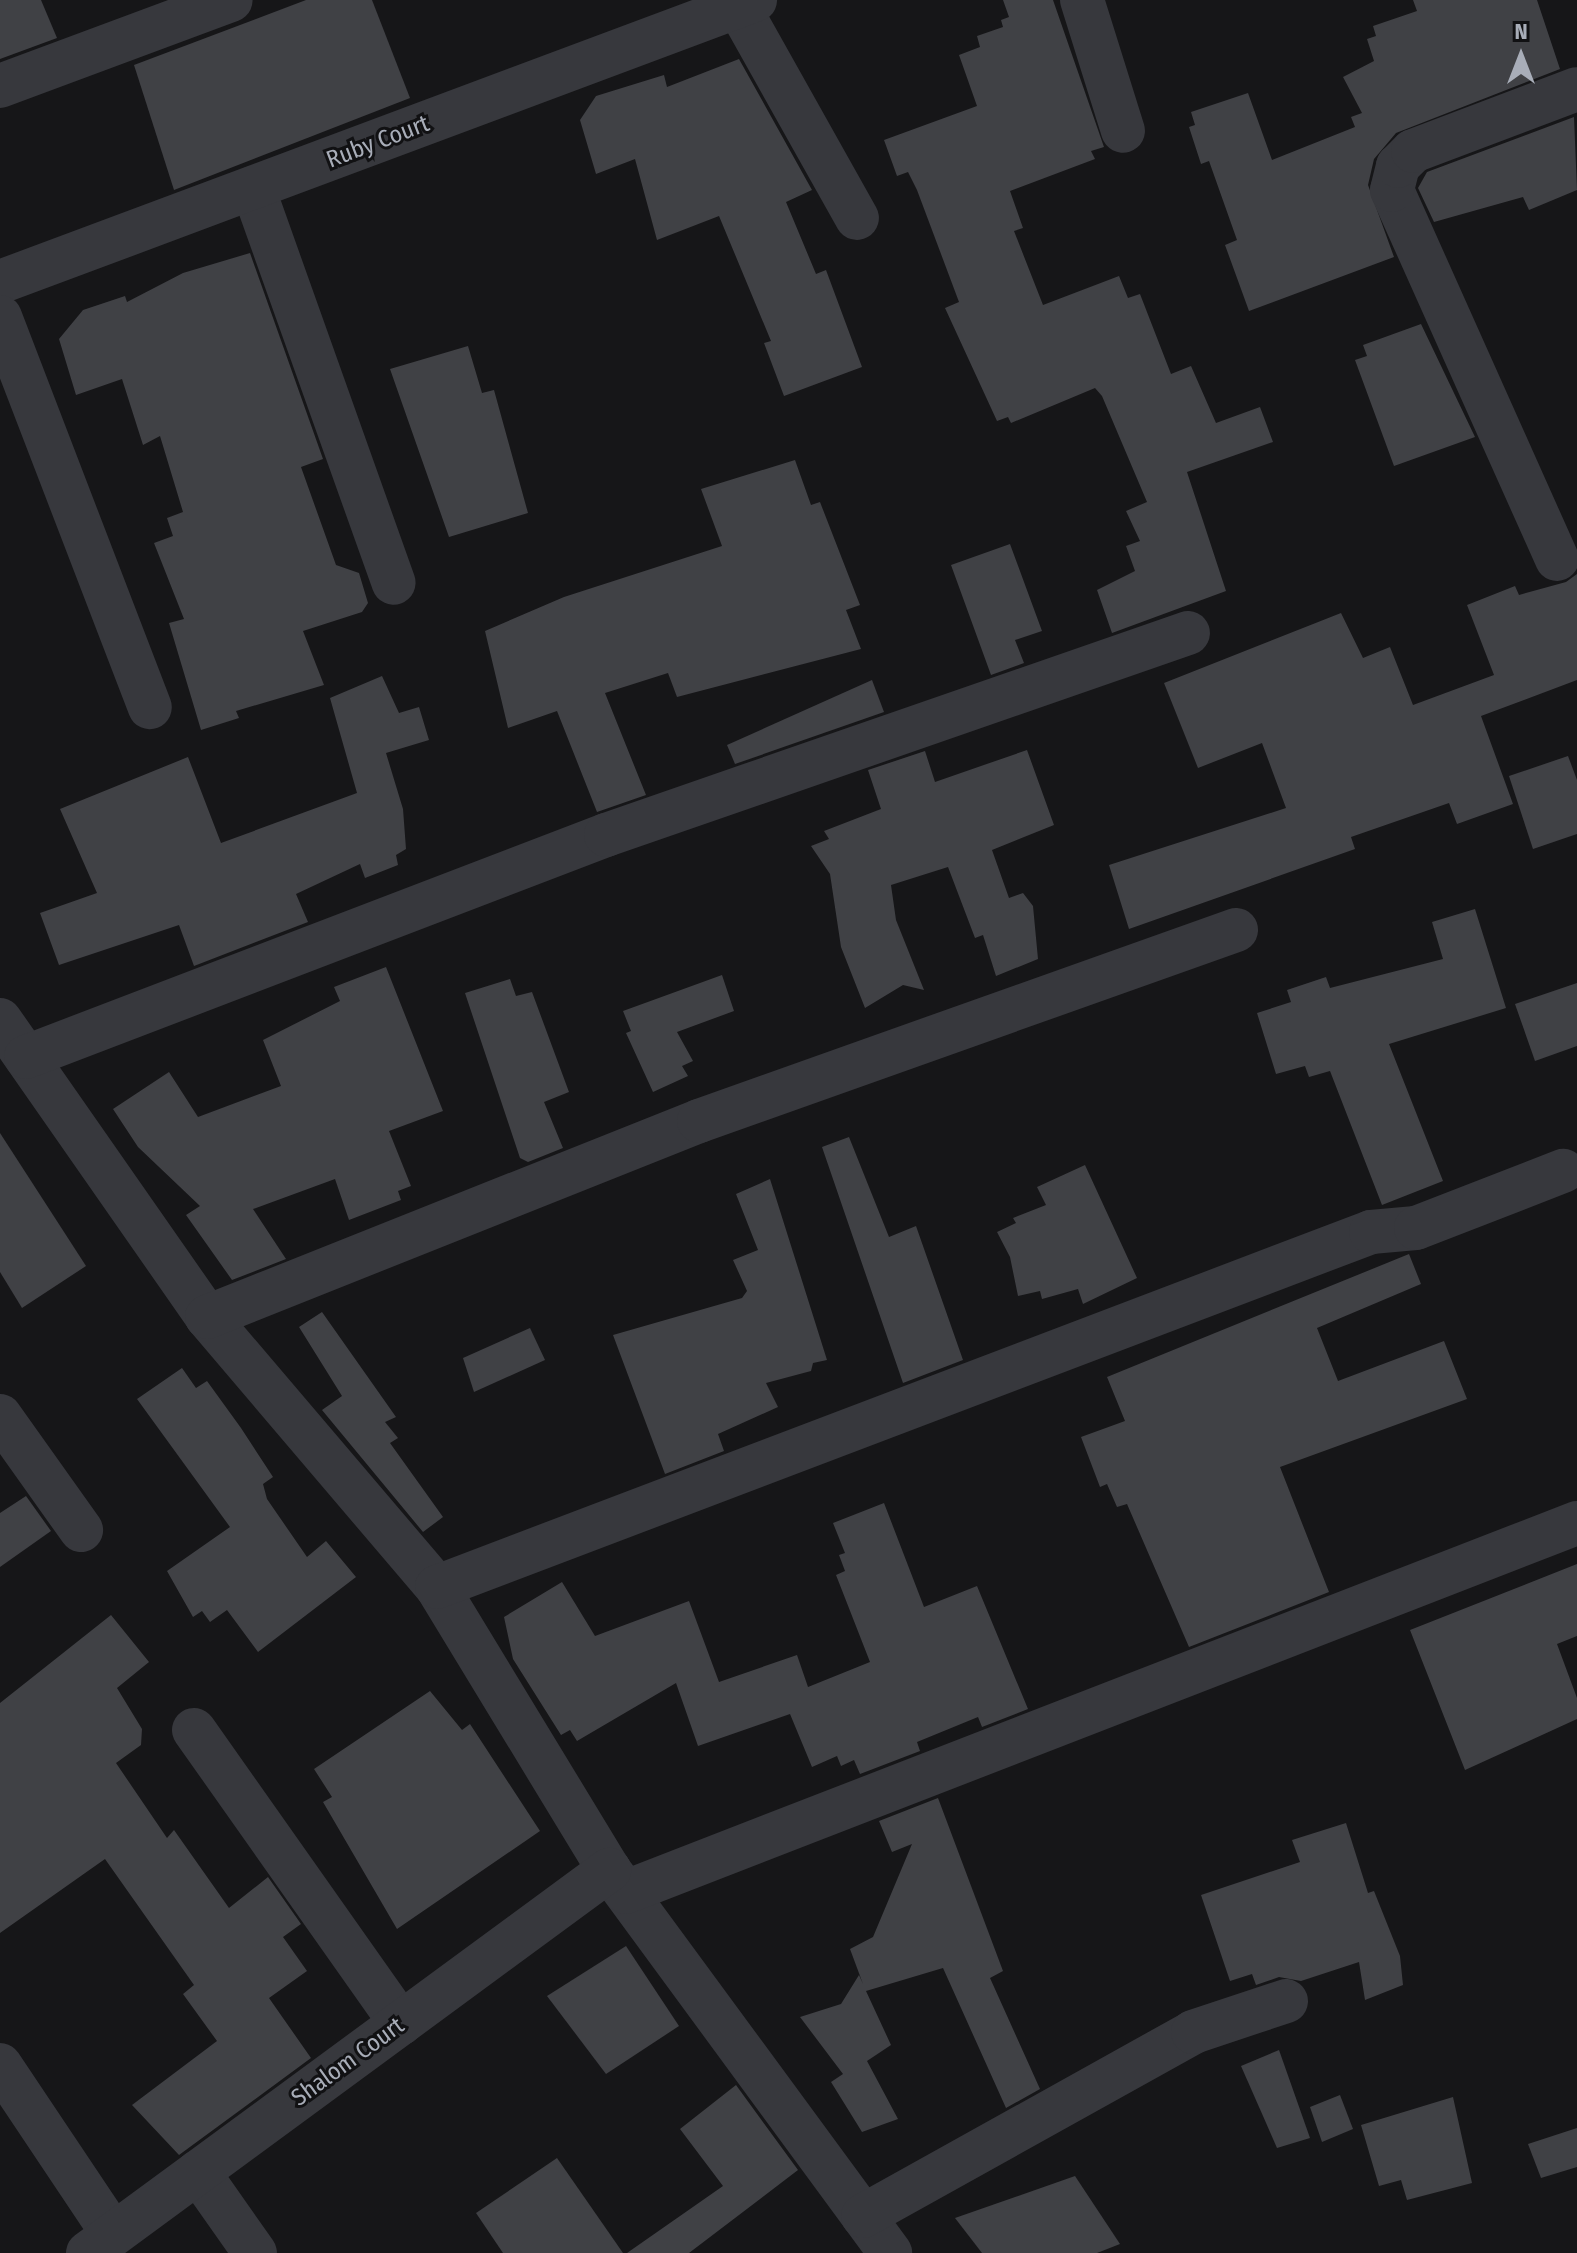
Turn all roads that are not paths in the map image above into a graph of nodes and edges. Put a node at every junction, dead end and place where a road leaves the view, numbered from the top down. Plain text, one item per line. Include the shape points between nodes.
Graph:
1 (231, 0) edge
2 (1082, 0) edge
3 (746, 3) edge
4 (152, 13) edge
5 (0, 86) edge
6 (1577, 89) edge
7 (1123, 131) dead end
8 (253, 188) junction
9 (857, 218) dead end
10 (0, 282) edge
11 (0, 317) edge
12 (1557, 559) dead end
13 (394, 583) dead end
14 (1188, 633) dead end
15 (150, 707) dead end
16 (1236, 930) dead end
17 (0, 1020) edge
18 (26, 1057) junction
19 (1563, 1171) dead end
20 (207, 1317) junction
21 (0, 1416) edge
22 (1577, 1523) edge
23 (81, 1530) dead end
24 (437, 1587) junction
25 (194, 1730) dead end
26 (617, 1881) junction
27 (1286, 2001) dead end
28 (401, 2023) junction
29 (0, 2065) edge
30 (198, 2172) junction
31 (863, 2216) junction
32 (101, 2243) edge
33 (255, 2253) edge
34 (890, 2253) edge

1 - 4 street
2 - 7 street
3 - 8 street, Ruby Court
3 - 9 street
4 - 5 street
6 - 12 street via 1413,151 1398,166 1392,190
8 - 10 street, Ruby Court
8 - 13 street
11 - 15 street
14 - 18 street via 606,835
16 - 20 street via 699,1121
17 - 18 street
18 - 20 street
19 - 24 street via 1416,1228 1371,1232
20 - 24 street
21 - 23 street
22 - 26 street, Shalom Court
24 - 26 street
25 - 28 street
26 - 28 street, Shalom Court
26 - 31 street
27 - 31 street via 1193,2032
28 - 30 street, Shalom Court
29 - 32 street
30 - 32 street, Shalom Court
30 - 33 street
31 - 34 street

